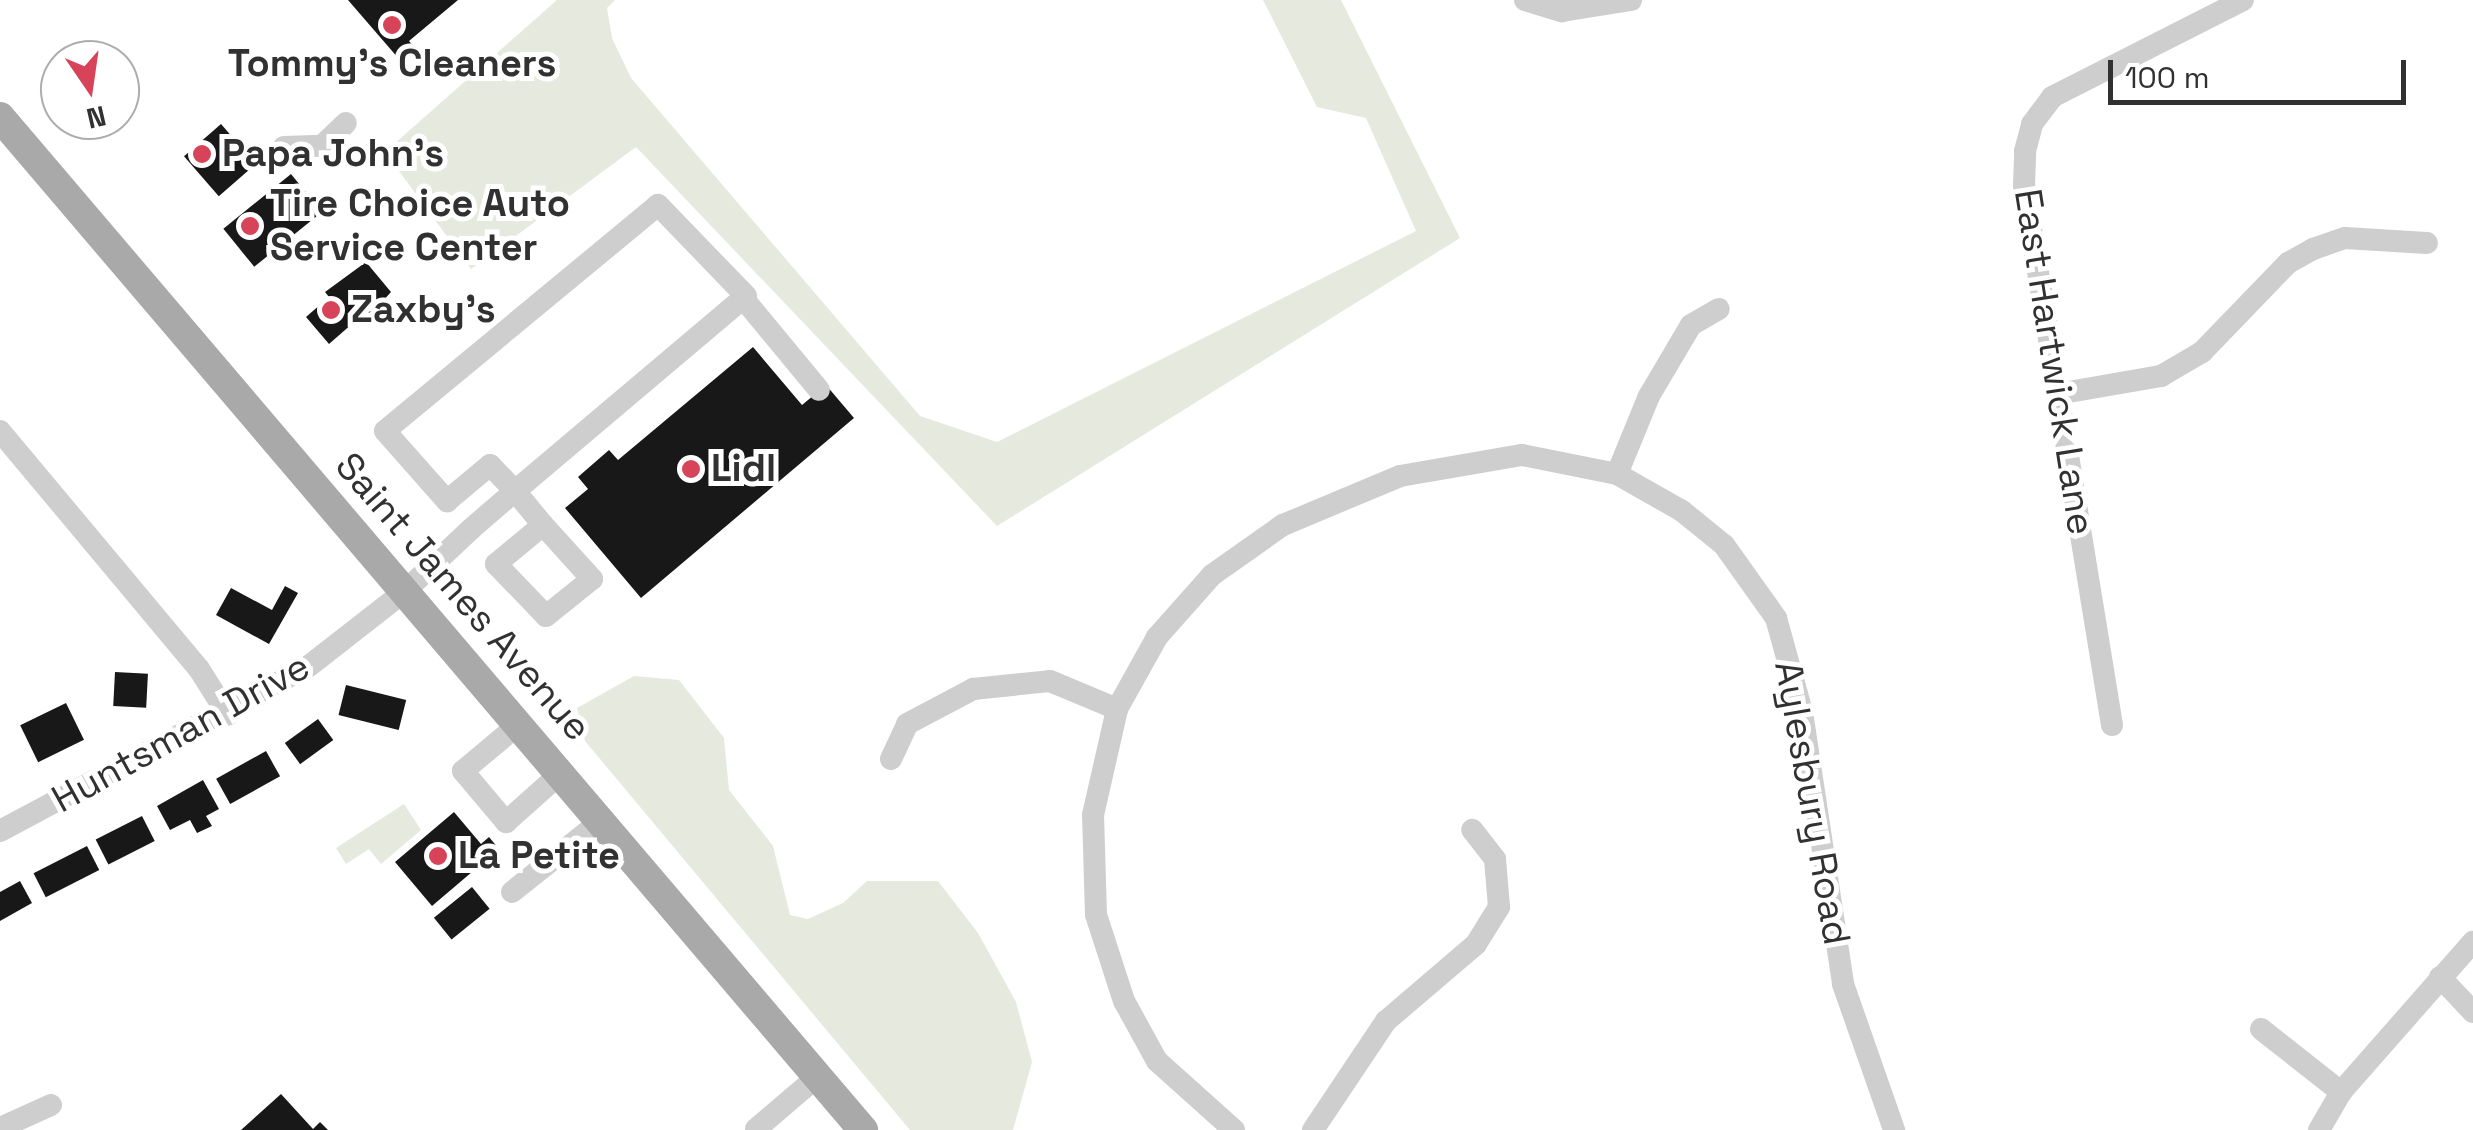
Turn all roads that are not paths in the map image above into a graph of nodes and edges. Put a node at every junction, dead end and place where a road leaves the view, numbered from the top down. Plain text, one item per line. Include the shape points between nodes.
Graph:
1 (1525, 0) edge
2 (1631, 0) edge
3 (2243, 0) edge
4 (0, 117) edge
5 (346, 123) dead end
6 (284, 147) dead end
7 (2427, 243) dead end
8 (743, 298) junction
9 (1719, 309) dead end
10 (819, 390) dead end
11 (2057, 394) junction
12 (0, 431) edge
13 (1618, 474) junction
14 (515, 491) junction
15 (543, 525) dead end
16 (404, 591) junction
17 (1118, 709) junction
18 (228, 715) junction
19 (519, 724) junction
20 (2112, 726) dead end
21 (891, 759) dead end
22 (561, 773) junction
23 (601, 820) junction
24 (1472, 830) dead end
25 (0, 832) edge
26 (512, 892) dead end
27 (2473, 942) edge
28 (2440, 978) junction
29 (2473, 1012) edge
30 (2261, 1028) dead end
31 (818, 1076) junction
32 (2341, 1092) junction
33 (50, 1106) dead end
34 (0, 1128) edge
35 (756, 1130) edge
36 (864, 1130) edge
37 (1234, 1130) edge
38 (1314, 1130) edge
39 (1894, 1130) edge
40 (2319, 1130) edge

1 - 2 street via 1562,11
3 - 11 street, East Hartwick Lane via 2052,98 2032,124 2024,186
4 - 16 main road, Saint James Avenue
5 - 6 street via 322,146
7 - 11 street via 2345,238 2313,249 2288,263 2202,352 2161,376
8 - 10 street
8 - 14 street, Huntsman Drive
8 - 14 street via 658,205 385,432 447,501 490,465
9 - 13 street via 1691,326 1648,396
11 - 20 street, East Hartwick Lane
12 - 18 street via 199,668
13 - 17 street, Aylesbury Road via 1522,455 1460,462 1400,476 1283,525 1212,575 1157,636
13 - 39 street, Aylesbury Road via 1682,510 1724,545 1776,618 1802,712 1843,984
14 - 15 street
14 - 16 street, Huntsman Drive
16 - 18 street, Huntsman Drive via 309,666
16 - 19 main road, Saint James Avenue
17 - 21 street via 1050,681 973,689 907,724
17 - 37 street, Aylesbury Road via 1093,815 1096,914 1124,1001 1157,1061
18 - 25 street, Huntsman Drive
19 - 22 main road, Saint James Avenue
19 - 22 street via 463,771 506,822
22 - 23 main road, Saint James Avenue
23 - 26 street
23 - 31 main road, Saint James Avenue
24 - 38 street via 1496,859 1499,907 1476,944 1373,1036
27 - 28 street
28 - 29 street
28 - 32 street
30 - 32 street
31 - 35 street
31 - 36 main road, Saint James Avenue
32 - 40 street
33 - 34 street

